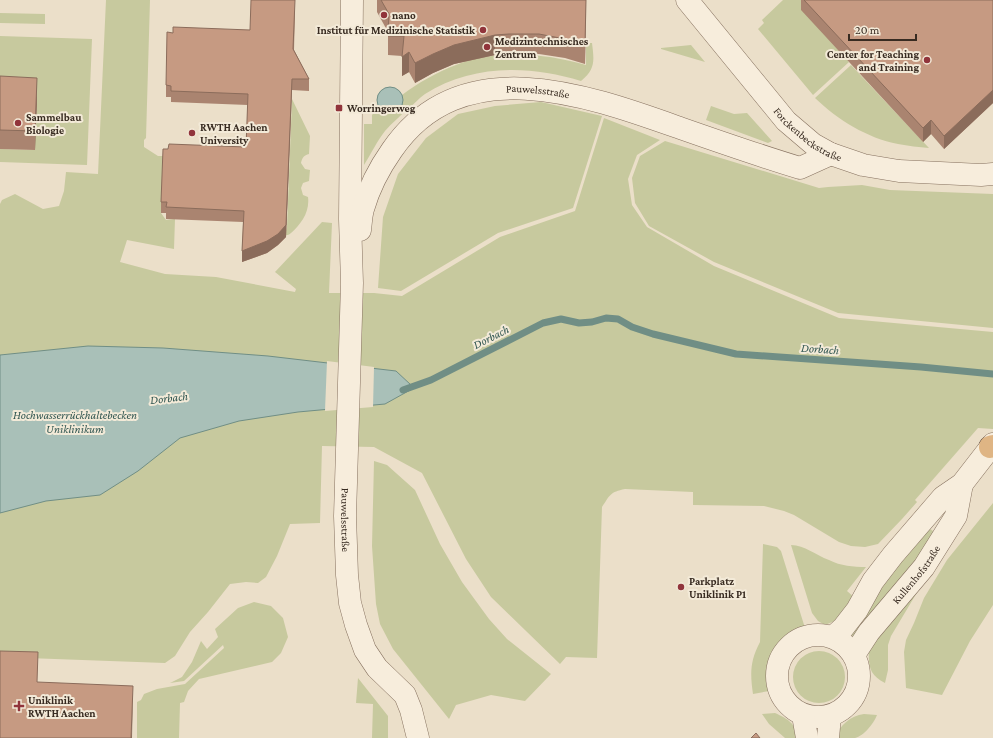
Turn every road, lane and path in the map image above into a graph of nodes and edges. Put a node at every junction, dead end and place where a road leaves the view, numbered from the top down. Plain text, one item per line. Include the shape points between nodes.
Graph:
1 (352, 0) edge
2 (687, 0) edge
3 (830, 154) junction
4 (989, 175) edge
5 (352, 285) junction
6 (992, 446) edge
7 (962, 484) junction
8 (833, 637) junction
9 (854, 655) junction
10 (803, 715) junction
11 (830, 716) junction
12 (418, 738) edge
13 (807, 738) edge
14 (828, 738) edge

1 - 5 street, Pauwelsstraße
2 - 3 street, Forckenbeckstraße via 786,121 813,144
3 - 4 street, Forckenbeckstraße via 863,165 899,172
3 - 5 street, Pauwelsstraße via 800,168 651,117 598,101 536,88 481,91 458,97 439,105 418,120 402,135 387,157 362,210
5 - 12 street, Pauwelsstraße via 345,516 350,603 365,650 377,668 405,695 412,710
6 - 7 street, Kullenhofstraße
7 - 8 street, Kullenhofstraße via 943,496 893,555 873,581 857,610
7 - 9 street, Kullenhofstraße via 956,516 928,560 869,632
8 - 9 street via 845,644
8 - 10 street via 819,634 793,642 783,653 777,666 776,680 780,694 788,705
9 - 11 street via 859,680 856,692 842,710
10 - 11 street via 816,718
10 - 13 street
11 - 14 street

